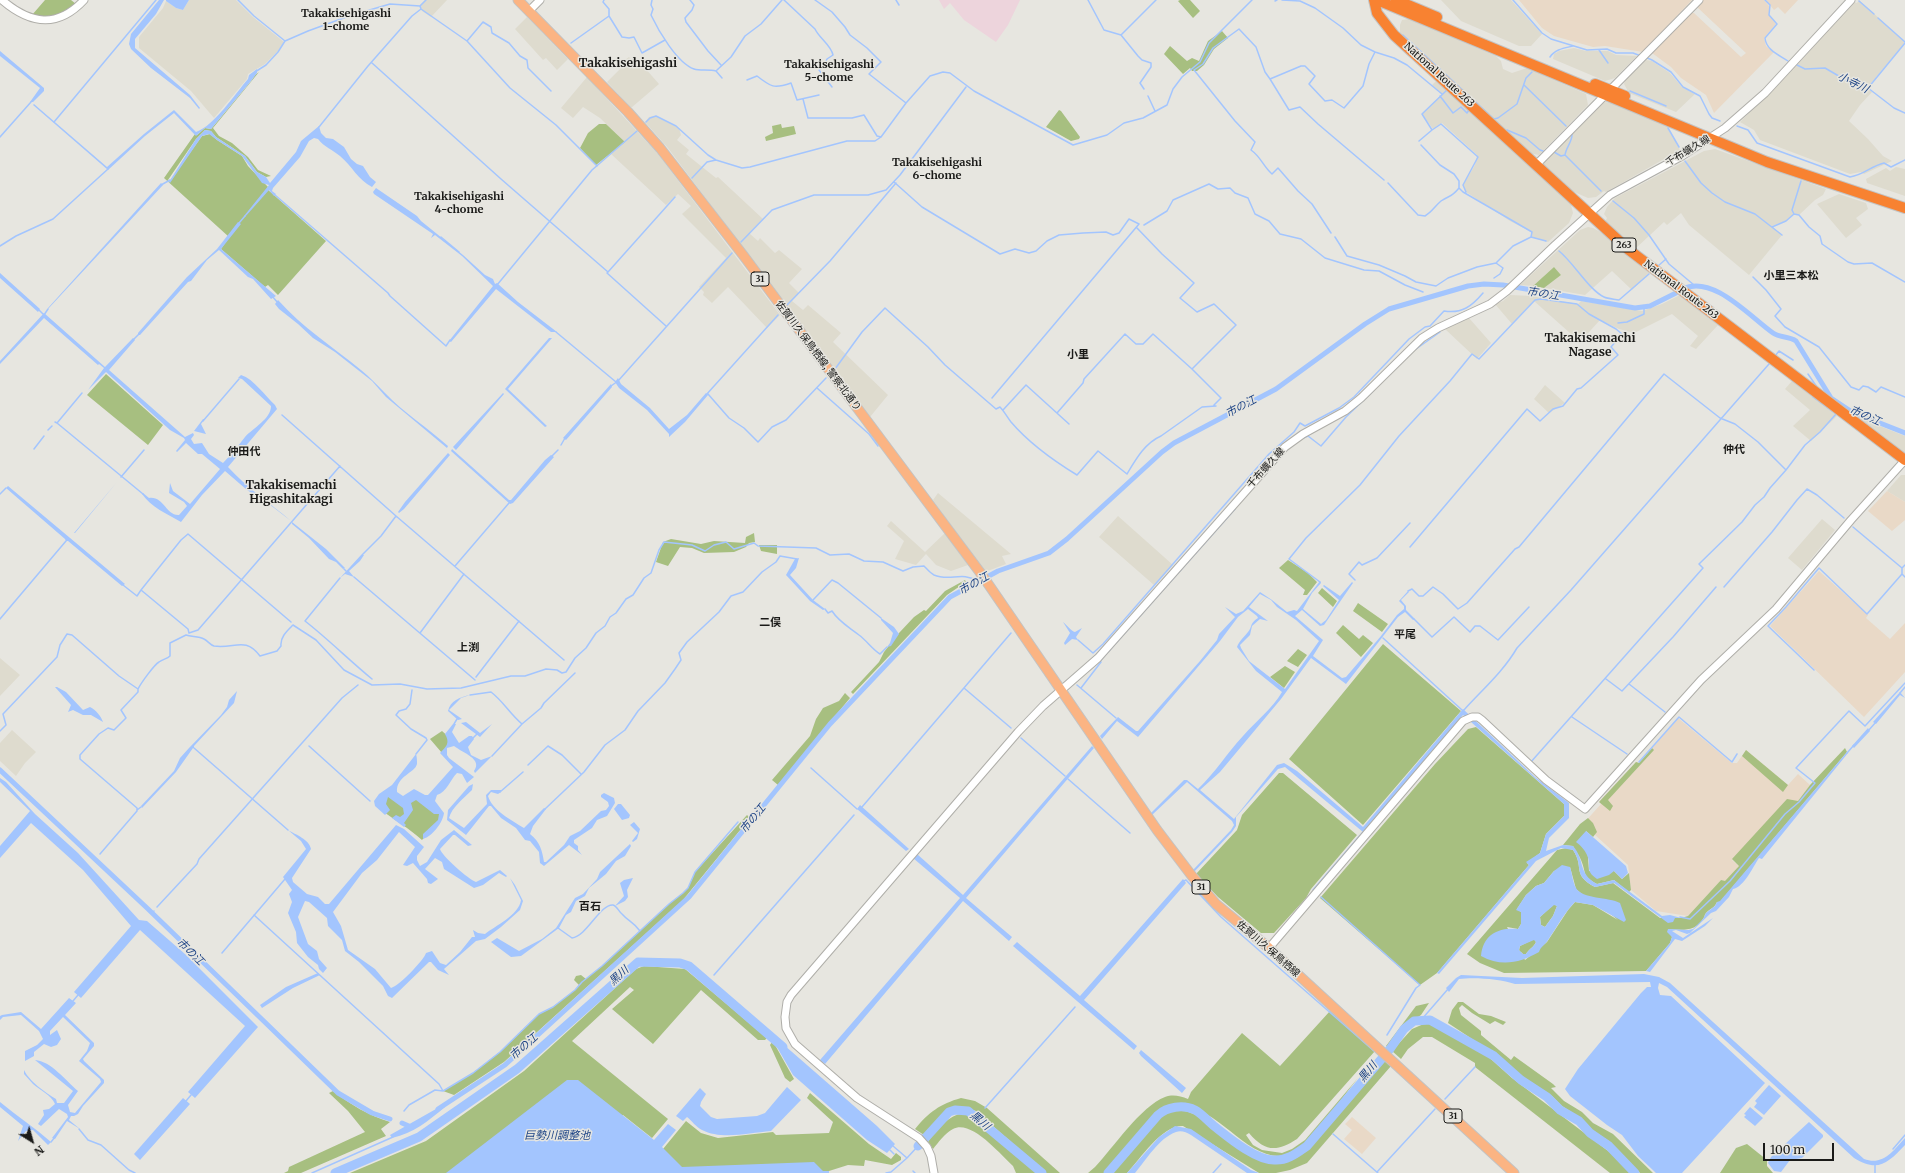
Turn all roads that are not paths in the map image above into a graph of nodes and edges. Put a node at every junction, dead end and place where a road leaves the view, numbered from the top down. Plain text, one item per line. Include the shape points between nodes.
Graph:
1 (2, 0) edge
2 (84, 0) edge
3 (518, 0) edge
4 (540, 0) edge
5 (1375, 0) edge
6 (1396, 0) edge
7 (1699, 0) edge
8 (1851, 0) edge
9 (529, 11) junction
10 (1607, 92) junction
11 (1711, 137) junction
12 (1536, 165) junction
13 (1905, 202) edge
14 (1905, 208) edge
15 (1589, 213) junction
16 (1905, 460) edge
17 (1061, 691) junction
18 (1269, 948) junction
19 (934, 1173) edge
20 (1514, 1173) edge

1 - 2 street via 23,16 40,20 64,16 75,10
3 - 9 main road, 佐賀川久保鳥栖線, 警察北通り / 31
4 - 9 street
5 - 10 highway, National Route 263 / 263
5 - 12 highway, National Route 263 / 263 via 1377,13 1386,27
6 - 10 highway, National Route 263 / 263
7 - 10 street
8 - 11 street, 千布蠣久線 via 1765,93
9 - 17 main road, 佐賀川久保鳥栖線, 警察北通り / 31 via 660,148 984,578
10 - 11 highway, National Route 263 / 263
10 - 12 street
11 - 13 highway, National Route 263 / 263
11 - 14 highway, National Route 263 / 263 via 1766,162
11 - 15 street, 千布蠣久線 via 1682,156 1620,188
12 - 15 highway, National Route 263 / 263
15 - 16 highway, National Route 263 / 263 via 1656,272
15 - 17 street, 千布蠣久線 via 1490,304 1422,338 1345,411 1285,447 1098,658
16 - 18 street via 1776,609 1701,680 1585,809 1529,765 1482,720 1478,717 1468,719
17 - 18 main road, 佐賀川久保鳥栖線 / 31 via 1192,876 1216,904
17 - 19 street, 千布蠣久線 via 1018,732 813,968 787,1002 786,1028 794,1044 857,1098 919,1138 927,1147
18 - 20 main road, 佐賀川久保鳥栖線 / 31

